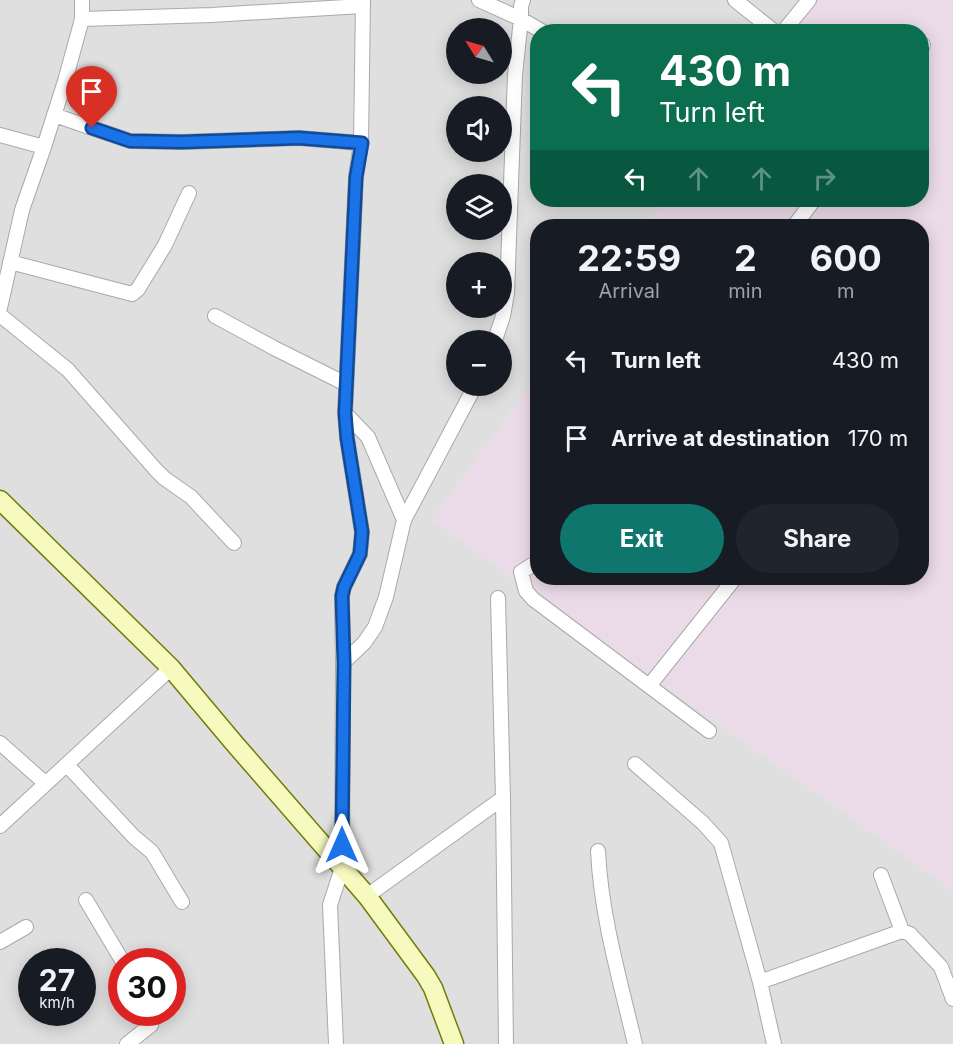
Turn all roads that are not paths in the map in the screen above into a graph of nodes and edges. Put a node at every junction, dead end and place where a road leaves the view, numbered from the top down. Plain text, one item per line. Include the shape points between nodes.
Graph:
1 (75, 0) edge
2 (82, 0) edge
3 (479, 0) edge
4 (523, 0) edge
5 (735, 0) edge
6 (808, 0) edge
7 (362, 3) edge
8 (82, 19) junction
9 (522, 19) junction
10 (530, 24) edge
11 (764, 24) edge
12 (789, 24) edge
13 (54, 115) junction
14 (0, 135) edge
15 (362, 143) junction
16 (44, 147) junction
17 (189, 193) dead end
18 (809, 207) edge
19 (799, 219) edge
20 (10, 262) junction
21 (2, 288) edge
22 (0, 308) edge
23 (0, 315) edge
24 (214, 316) dead end
25 (498, 330) edge
26 (346, 384) junction
27 (470, 396) edge
28 (345, 413) junction
29 (0, 500) edge
30 (404, 520) junction
31 (234, 543) dead end
32 (530, 566) edge
33 (729, 585) edge
34 (498, 598) dead end
35 (344, 663) junction
36 (171, 668) junction
37 (649, 686) junction
38 (709, 731) dead end
39 (0, 743) edge
40 (635, 764) dead end
41 (67, 765) junction
42 (45, 783) junction
43 (503, 798) junction
44 (0, 825) edge
45 (598, 851) dead end
46 (342, 868) junction
47 (881, 875) dead end
48 (367, 896) junction
49 (86, 900) dead end
50 (182, 902) dead end
51 (26, 927) dead end
52 (902, 931) junction
53 (0, 942) edge
54 (115, 948) edge
55 (760, 982) junction
56 (953, 999) edge
57 (150, 1026) edge
58 (127, 1044) edge
59 (336, 1044) edge
60 (454, 1044) edge
61 (506, 1044) edge
62 (635, 1044) edge
63 (774, 1044) edge

1 - 2 street
2 - 8 street
3 - 9 street
4 - 9 street
5 - 11 street
6 - 12 street
7 - 8 street via 212,15
7 - 15 street
8 - 13 street
9 - 10 street
9 - 25 street via 507,293
13 - 15 street via 130,141 299,138
13 - 16 street
14 - 16 street
15 - 26 street via 356,177
16 - 20 street via 22,210
17 - 20 street via 165,245 132,294
18 - 19 street
20 - 21 street
21 - 22 street
23 - 31 street via 68,370 164,478 191,497
24 - 26 street
26 - 28 street
27 - 30 street
28 - 30 street via 368,437
28 - 35 street via 362,532 360,554 342,596
29 - 36 main road
30 - 35 street via 375,627
32 - 37 street via 521,572 526,591 533,599
33 - 37 street
34 - 43 street
35 - 46 street
36 - 41 street
36 - 46 main road
37 - 38 street
39 - 42 street
40 - 55 street via 721,843
41 - 42 street
41 - 50 street via 152,852
42 - 44 street
43 - 48 street
43 - 61 street
45 - 62 street via 602,895
46 - 48 main road
46 - 59 street via 330,905
47 - 52 street
48 - 60 main road via 426,976
49 - 54 street
51 - 53 street
52 - 55 street
52 - 56 street via 910,934 941,967
55 - 63 street
57 - 58 street

